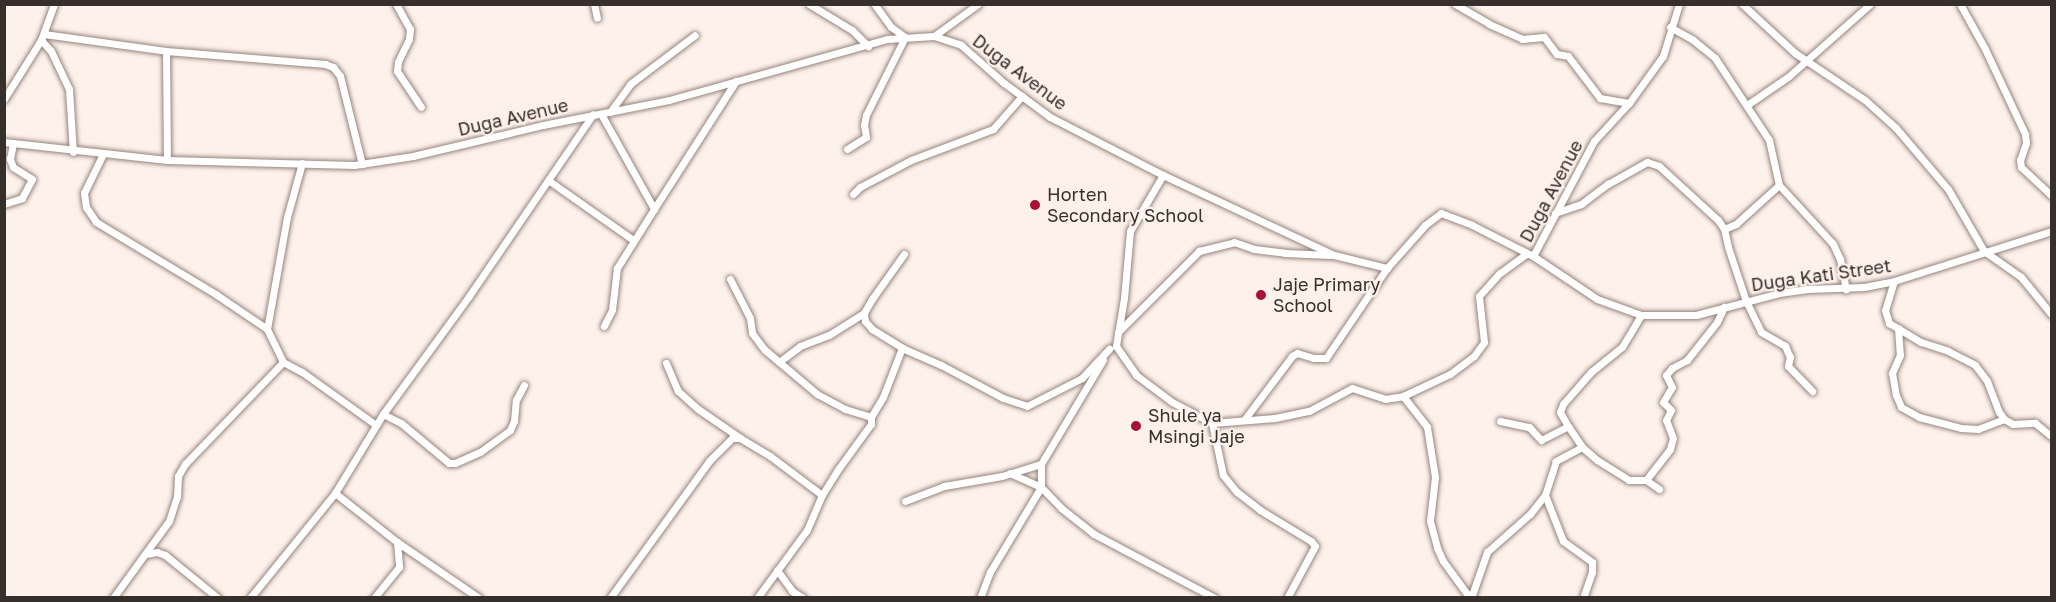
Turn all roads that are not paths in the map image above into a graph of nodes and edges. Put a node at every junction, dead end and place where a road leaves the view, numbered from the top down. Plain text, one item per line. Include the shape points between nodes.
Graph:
1 (54, 4) edge
2 (396, 4) edge
3 (594, 4) edge
4 (809, 4) edge
5 (874, 4) edge
6 (978, 4) edge
7 (1455, 4) edge
8 (1679, 4) edge
9 (1742, 4) edge
10 (1870, 4) edge
11 (1960, 4) edge
12 (597, 18) dead end
13 (1670, 27) junction
14 (695, 35) dead end
15 (934, 36) junction
16 (43, 37) junction
17 (905, 37) junction
18 (868, 46) junction
19 (166, 51) junction
20 (1806, 60) junction
21 (736, 81) junction
22 (1022, 96) junction
23 (4, 99) edge
24 (1629, 104) junction
25 (1747, 105) junction
26 (421, 107) dead end
27 (610, 112) junction
28 (597, 114) junction
29 (4, 142) edge
30 (13, 144) junction
31 (847, 149) dead end
32 (73, 152) junction
33 (103, 154) junction
34 (167, 160) junction
35 (302, 163) junction
36 (362, 164) junction
37 (1163, 176) junction
38 (548, 180) junction
39 (1779, 185) junction
40 (853, 194) dead end
41 (2052, 196) edge
42 (4, 204) edge
43 (654, 209) junction
44 (1555, 213) junction
45 (1724, 229) junction
46 (2052, 231) edge
47 (633, 240) junction
48 (1984, 251) junction
49 (904, 254) dead end
50 (1334, 255) junction
51 (1530, 255) junction
52 (1387, 268) junction
53 (730, 279) dead end
54 (1894, 281) junction
55 (1846, 289) junction
56 (1746, 301) junction
57 (1724, 308) junction
58 (864, 313) junction
59 (1641, 315) junction
60 (2052, 315) edge
61 (604, 326) dead end
62 (1898, 328) junction
63 (267, 330) junction
64 (1118, 332) junction
65 (1112, 347) junction
66 (902, 348) junction
67 (283, 362) junction
68 (778, 362) junction
69 (666, 363) dead end
70 (524, 385) dead end
71 (1812, 391) dead end
72 (1403, 396) junction
73 (383, 414) junction
74 (871, 417) junction
75 (2004, 419) junction
76 (1244, 420) junction
77 (1500, 421) dead end
78 (1212, 423) junction
79 (376, 424) junction
80 (1568, 426) junction
81 (2052, 437) edge
82 (740, 438) junction
83 (1581, 447) junction
84 (1041, 464) junction
85 (1010, 473) junction
86 (1646, 480) junction
87 (1041, 487) junction
88 (1659, 489) dead end
89 (335, 493) junction
90 (822, 495) junction
91 (1545, 495) junction
92 (905, 501) dead end
93 (397, 542) junction
94 (146, 554) junction
95 (777, 570) junction
96 (113, 597) edge
97 (218, 597) edge
98 (250, 597) edge
99 (374, 597) edge
100 (479, 597) edge
101 (610, 597) edge
102 (757, 597) edge
103 (803, 597) edge
104 (980, 597) edge
105 (1215, 597) edge
106 (1287, 597) edge
107 (1471, 597) edge
108 (1583, 597) edge

1 - 16 street
2 - 26 street via 410,29 397,70
3 - 12 street
4 - 18 street via 852,30
5 - 17 street via 891,27
6 - 15 street
7 - 24 street via 1522,39 1544,37 1557,54 1568,56 1600,98
8 - 13 street, Duga Avenue
9 - 20 street
10 - 20 street
11 - 41 street via 2025,134 2021,167
13 - 24 street, Duga Avenue via 1663,56
13 - 25 street via 1715,58
14 - 27 street via 630,84
15 - 17 street, Duga Avenue
15 - 22 street, Duga Avenue via 961,45
16 - 19 street
16 - 23 street
16 - 32 street via 69,89
17 - 18 street, Duga Avenue
17 - 31 street via 866,115 866,137
18 - 21 street, Duga Avenue
19 - 34 street
19 - 36 street via 333,67 340,76
20 - 25 street
20 - 48 street via 1865,100 1913,145 1948,189
21 - 27 street, Duga Avenue
21 - 43 street
22 - 37 street, Duga Avenue via 1050,117
22 - 40 street via 993,129 902,164
24 - 44 street, Duga Avenue via 1594,141
25 - 39 street via 1769,140
27 - 28 street, Duga Avenue
28 - 36 street, Duga Avenue
28 - 38 street
28 - 43 street
29 - 30 street, Duga Avenue
30 - 32 street, Duga Avenue
30 - 42 street via 13,167 32,179 22,198
32 - 33 street, Duga Avenue
33 - 34 street, Duga Avenue
33 - 63 street via 84,193 86,207 96,222
34 - 35 street, Duga Avenue
35 - 36 street, Duga Avenue
35 - 63 street via 287,217
37 - 50 street, Duga Avenue
37 - 64 street via 1130,231
38 - 47 street
38 - 73 street
39 - 45 street via 1736,224
39 - 55 street via 1833,244
43 - 47 street
44 - 45 street via 1581,204 1647,162 1653,163
44 - 51 street, Duga Avenue
45 - 56 street
46 - 48 street, Duga Kati Street
47 - 61 street via 617,268 612,310
48 - 54 street, Duga Kati Street
48 - 60 street via 2021,276
49 - 58 street
50 - 52 street, Duga Avenue
50 - 64 street via 1254,249 1234,242 1199,251
51 - 52 street, Duga Avenue via 1442,213 1425,225
51 - 59 street, Duga Kati Street via 1597,299
51 - 72 street via 1500,273 1479,296 1484,342 1474,356 1450,374
52 - 76 street via 1326,358 1297,352
53 - 68 street via 750,318 752,333
54 - 55 street, Duga Kati Street
54 - 62 street via 1885,310 1889,323
55 - 56 street, Duga Kati Street via 1809,289
56 - 57 street, Duga Kati Street
56 - 71 street via 1761,332 1785,346 1790,357 1788,366
57 - 59 street, Duga Kati Street via 1696,315
57 - 86 street via 1687,360 1666,375 1672,387 1663,402 1671,410 1665,420 1673,438
58 - 66 street via 872,329
58 - 68 street via 829,335 800,346
59 - 80 street via 1622,347 1591,372 1563,404 1560,412
62 - 75 street via 1975,365 1987,381
62 - 75 street via 1900,356 1892,373 1901,407 1919,417 1961,428 1978,429
63 - 67 street
64 - 65 street
65 - 66 street via 1082,378 1027,406
65 - 78 street via 1136,375 1172,402
65 - 84 street
66 - 74 street
67 - 79 street
67 - 94 street via 185,464 178,476 177,496 168,521
68 - 74 street via 817,394
69 - 82 street via 678,391 698,410
70 - 73 street via 516,400 510,430 480,452 455,463 449,463 401,423
72 - 76 street via 1385,399 1352,388 1309,411
72 - 107 street via 1427,427 1435,477 1430,521 1437,548
73 - 79 street
74 - 90 street via 871,424
75 - 81 street via 2013,424 2035,423
76 - 78 street
77 - 80 street via 1528,427 1541,440
78 - 106 street via 1223,475 1260,510 1315,546
79 - 89 street
80 - 83 street
82 - 90 street
82 - 101 street via 726,442 710,461
83 - 86 street via 1629,480
83 - 91 street via 1556,461
84 - 85 street
84 - 87 street
85 - 87 street
85 - 92 street via 944,486
86 - 88 street
87 - 104 street via 990,572
87 - 105 street via 1095,534
89 - 93 street
89 - 98 street
90 - 95 street via 807,530
91 - 107 street via 1530,514 1487,552
91 - 108 street via 1563,541 1592,562
93 - 99 street via 399,567
93 - 100 street
94 - 96 street
94 - 97 street via 165,555
95 - 102 street
95 - 103 street via 792,591

